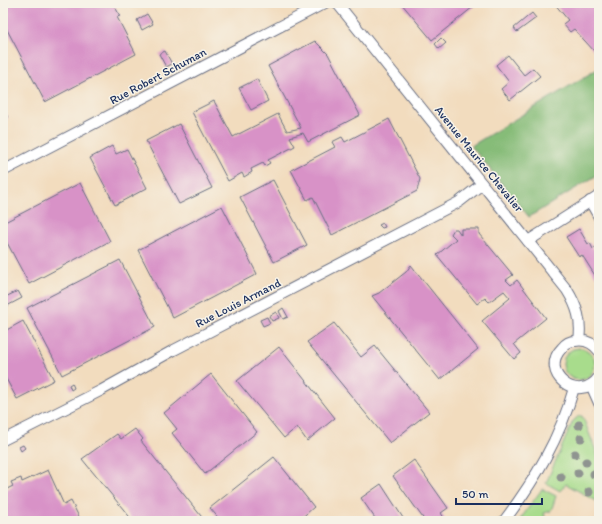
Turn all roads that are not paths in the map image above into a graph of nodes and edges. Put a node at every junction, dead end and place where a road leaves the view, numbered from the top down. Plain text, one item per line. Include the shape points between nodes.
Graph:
1 (325, 3) edge
2 (337, 3) edge
3 (3, 171) edge
4 (482, 184) junction
5 (599, 196) edge
6 (590, 202) junction
7 (599, 217) edge
8 (528, 241) junction
9 (579, 340) junction
10 (598, 349) edge
11 (599, 377) edge
12 (591, 385) junction
13 (574, 388) junction
14 (599, 403) edge
15 (3, 440) edge
16 (504, 521) edge

1 - 3 street, Rue Robert Schuman
2 - 4 street, Avenue Maurice Chevalier
4 - 8 street, Avenue Maurice Chevalier
4 - 15 street, Rue Louis Armand via 452,205
5 - 6 street
6 - 7 street
6 - 8 street
8 - 9 street, Avenue Maurice Chevalier via 573,300 580,320
9 - 10 street via 588,342
9 - 13 street via 565,345 556,357 555,365 560,380
11 - 12 street
12 - 13 street
12 - 14 street
13 - 16 street via 553,446 534,480

